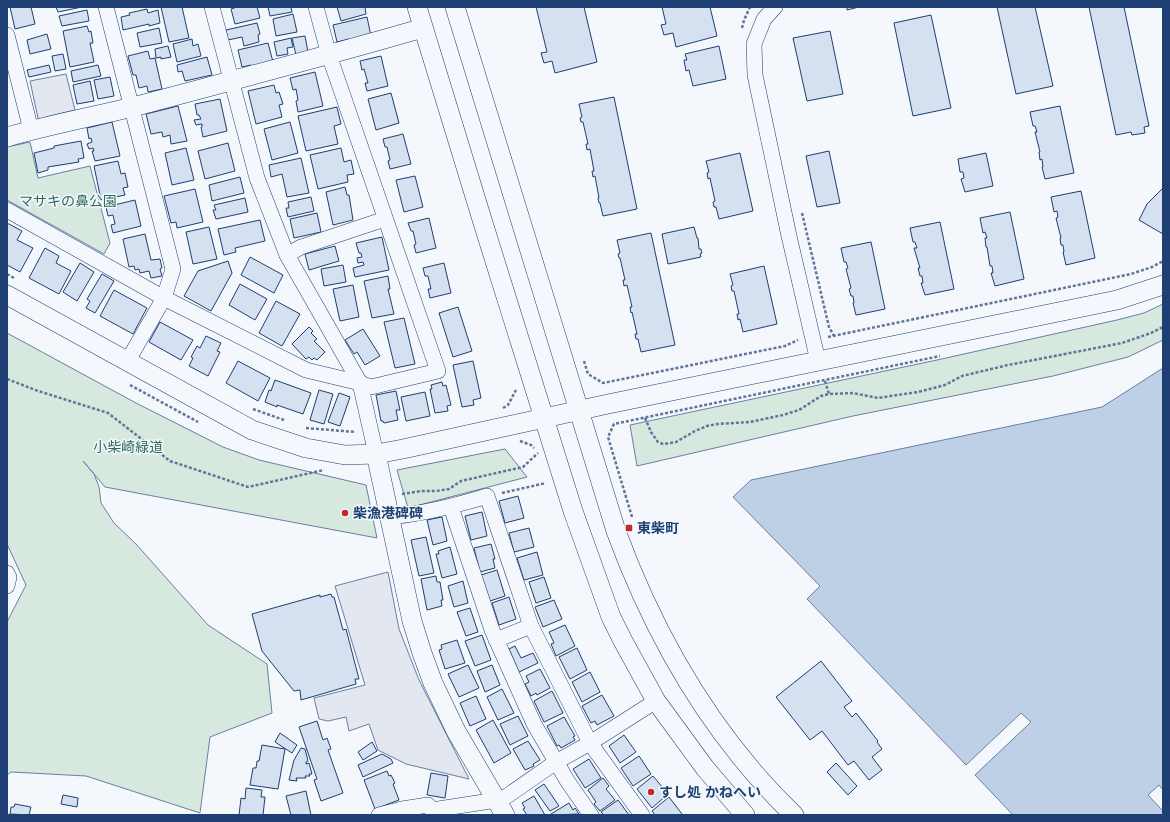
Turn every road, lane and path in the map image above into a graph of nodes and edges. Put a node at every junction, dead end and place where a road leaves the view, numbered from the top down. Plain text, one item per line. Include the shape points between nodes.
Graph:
1 (106, 7) edge
2 (212, 7) edge
3 (316, 7) edge
4 (417, 7) edge
5 (455, 7) edge
6 (775, 7) edge
7 (423, 28) junction
8 (7, 35) edge
9 (329, 55) junction
10 (231, 81) junction
11 (132, 107) junction
12 (31, 130) junction
13 (7, 138) edge
14 (7, 210) edge
15 (802, 211) dead end
16 (386, 219) junction
17 (287, 255) junction
18 (1163, 261) edge
19 (7, 274) edge
20 (21, 282) dead end
21 (1163, 284) edge
22 (7, 295) edge
23 (164, 298) junction
24 (1163, 327) edge
25 (797, 340) dead end
26 (818, 361) junction
27 (127, 362) junction
28 (588, 374) dead end
29 (7, 379) edge
30 (825, 380) dead end
31 (360, 383) junction
32 (516, 391) dead end
33 (828, 394) junction
34 (246, 406) dead end
35 (499, 409) dead end
36 (579, 410) junction
37 (544, 418) junction
38 (645, 418) dead end
39 (289, 422) dead end
40 (304, 428) dead end
41 (371, 431) junction
42 (608, 437) dead end
43 (538, 453) dead end
44 (376, 454) junction
45 (328, 468) dead end
46 (548, 482) dead end
47 (400, 495) dead end
48 (487, 496) junction
49 (451, 507) junction
50 (389, 517) junction
51 (633, 519) dead end
52 (7, 573) edge
53 (7, 586) edge
54 (531, 626) junction
55 (496, 640) junction
56 (656, 701) junction
57 (590, 743) junction
58 (556, 762) junction
59 (501, 808) edge
60 (432, 812) edge
61 (379, 815) edge
62 (592, 815) edge
63 (642, 815) edge
64 (746, 815) edge
65 (794, 815) edge

1 - 11 street
2 - 10 street
3 - 9 street
4 - 7 street
5 - 36 street
6 - 26 street via 764,19 754,44 755,75
7 - 9 street
7 - 37 street
8 - 12 street
9 - 10 street
9 - 16 street
10 - 11 street
10 - 17 street via 257,178
11 - 12 street
11 - 23 street via 173,269
12 - 13 street
14 - 23 street
15 - 18 path via 829,327 834,336 1131,274
16 - 17 street via 301,247
16 - 31 street via 438,371 371,387
17 - 31 street
19 - 20 path
21 - 26 street via 1117,300
22 - 27 street
23 - 27 street
23 - 31 street via 306,370
24 - 33 path via 1122,343 962,376 945,385 918,392 878,398 853,393
25 - 28 path via 785,346 603,383
26 - 36 street
27 - 44 street via 252,430 306,448 345,455
29 - 45 path via 108,413 170,460 248,487
30 - 33 path
31 - 41 street
32 - 35 path via 508,405
33 - 38 path via 783,415 750,422 707,426 676,442 663,444 658,442 651,432
34 - 39 path
36 - 37 street
36 - 65 street via 616,531 645,602 667,647 706,711 752,770
37 - 44 street
37 - 56 street via 573,511 609,610
40 - 41 path
41 - 44 street
42 - 51 path
43 - 47 path via 523,467 461,481 449,489
44 - 50 street
46 - 48 path
48 - 49 street
48 - 54 street
49 - 50 street
49 - 55 street
50 - 59 street via 412,621 433,682 456,731
52 - 53 street
54 - 55 street
54 - 57 street
55 - 58 street via 534,724
56 - 57 street
56 - 64 street via 705,768
57 - 58 street
57 - 63 street
58 - 59 street via 506,796
58 - 62 street
59 - 60 street
60 - 61 street via 428,805

